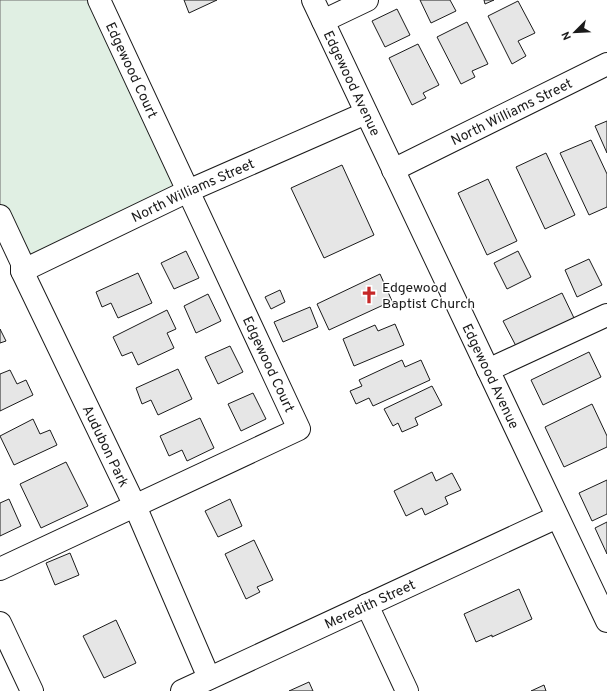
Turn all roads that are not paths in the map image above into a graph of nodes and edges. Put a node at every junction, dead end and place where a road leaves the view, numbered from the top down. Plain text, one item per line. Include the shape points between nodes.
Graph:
1 (99, 0) edge
2 (313, 0) edge
3 (367, 0) edge
4 (323, 21) junction
5 (607, 64) edge
6 (366, 113) junction
7 (393, 170) junction
8 (188, 191) junction
9 (0, 216) edge
10 (22, 271) junction
11 (607, 315) edge
12 (488, 370) junction
13 (135, 506) junction
14 (557, 517) junction
15 (0, 568) edge
16 (367, 605) junction
17 (0, 622) edge
18 (607, 622) edge
19 (210, 678) junction
20 (32, 691) edge
21 (182, 691) edge
22 (407, 691) edge

1 - 8 street, Edgewood Court
2 - 4 street, Edgewood Avenue
3 - 4 street
4 - 6 street, Edgewood Avenue
5 - 7 street, North Williams Street
6 - 7 street, Edgewood Avenue
6 - 8 street, North Williams Street
7 - 12 street, Edgewood Avenue
8 - 10 street, North Williams Street
8 - 13 street, Edgewood Court via 299,428
9 - 10 street, Audubon Park via 22,263
10 - 13 street, Audubon Park
11 - 12 street
12 - 14 street, Edgewood Avenue
13 - 15 street, Edgewood Court
13 - 19 street, Audubon Park
14 - 16 street, Meredith Street
14 - 18 street, Edgewood Avenue
16 - 19 street, Meredith Street
16 - 22 street
17 - 20 street
19 - 21 street, Meredith Street

